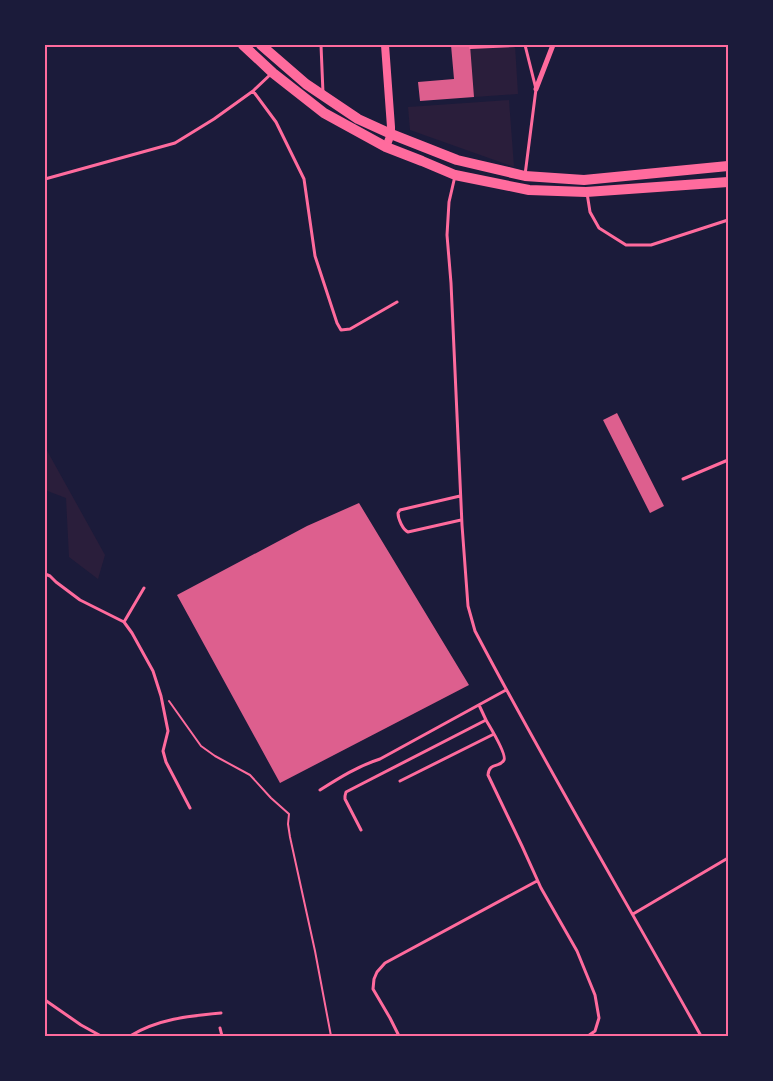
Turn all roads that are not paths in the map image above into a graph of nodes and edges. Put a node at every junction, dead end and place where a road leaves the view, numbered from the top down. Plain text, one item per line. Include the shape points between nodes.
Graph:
1 (243, 45) edge
2 (261, 45) edge
3 (322, 45) edge
4 (385, 45) edge
5 (525, 45) edge
6 (553, 45) edge
7 (272, 73) junction
8 (536, 89) junction
9 (253, 91) junction
10 (324, 96) junction
11 (391, 134) junction
12 (386, 147) junction
13 (728, 166) edge
14 (455, 176) junction
15 (525, 176) junction
16 (45, 179) edge
17 (584, 180) junction
18 (728, 182) edge
19 (586, 192) junction
20 (728, 220) edge
21 (397, 302) dead end
22 (728, 460) edge
23 (683, 479) dead end
24 (460, 496) junction
25 (461, 520) junction
26 (45, 574) edge
27 (144, 588) dead end
28 (124, 622) junction
29 (506, 690) junction
30 (479, 705) junction
31 (486, 720) junction
32 (494, 734) junction
33 (400, 781) dead end
34 (320, 790) dead end
35 (190, 808) dead end
36 (361, 830) dead end
37 (728, 858) edge
38 (537, 880) junction
39 (633, 914) junction
40 (45, 1000) edge
41 (221, 1013) dead end
42 (220, 1028) dead end
43 (101, 1036) edge
44 (130, 1036) edge
45 (222, 1036) edge
46 (399, 1036) edge
47 (588, 1036) edge
48 (701, 1036) edge

1 - 7 highway
2 - 10 highway
3 - 10 lane
4 - 11 main road
5 - 8 lane
6 - 8 street
7 - 9 lane
7 - 12 highway via 324,113
8 - 15 lane
9 - 16 lane via 174,143
9 - 21 lane via 276,122 304,179 315,256 341,330 350,329
10 - 11 highway via 358,119
11 - 12 main road
11 - 15 highway via 457,160
12 - 14 highway
13 - 17 highway
14 - 19 highway via 529,190
14 - 24 lane via 447,235
15 - 17 highway
17 - 19 lane
18 - 19 highway
19 - 20 lane via 590,212 599,228 626,246 651,245
22 - 23 lane
24 - 25 lane
24 - 25 lane via 400,510 398,516 408,532
25 - 29 lane via 468,606 475,632
26 - 28 lane via 80,600
27 - 28 lane
28 - 35 lane via 153,671 168,731 164,751 166,762
29 - 30 lane
29 - 39 lane
30 - 31 lane
30 - 34 lane via 385,757 350,771
31 - 32 lane
31 - 36 lane via 346,792 345,799
32 - 33 lane
32 - 38 lane via 505,759 491,767 488,775
37 - 39 lane
38 - 46 lane via 385,963 374,979 373,989
38 - 47 lane via 577,951 595,996 599,1018 595,1031
39 - 48 lane
40 - 43 lane
41 - 44 lane via 158,1022
42 - 45 lane

